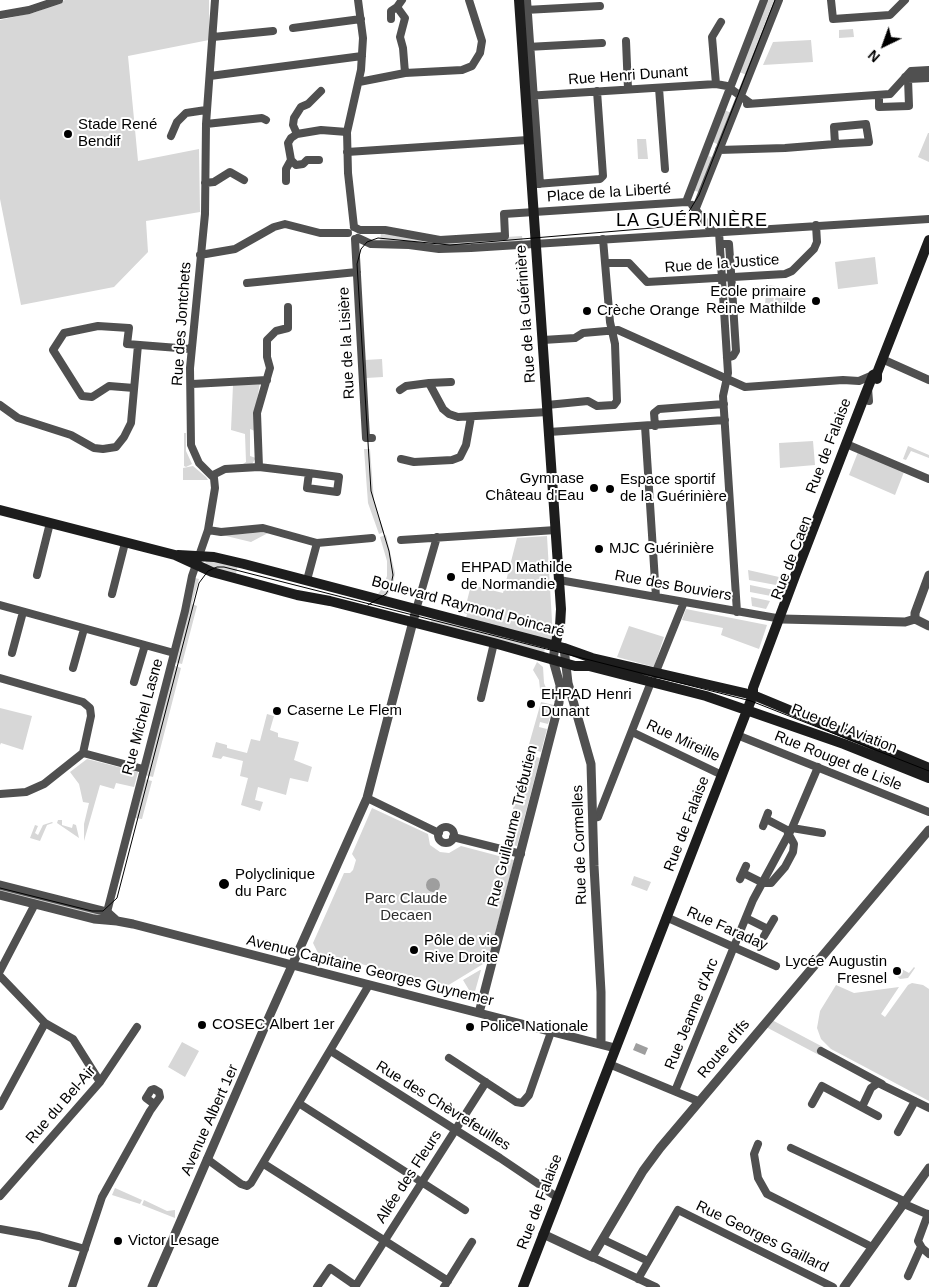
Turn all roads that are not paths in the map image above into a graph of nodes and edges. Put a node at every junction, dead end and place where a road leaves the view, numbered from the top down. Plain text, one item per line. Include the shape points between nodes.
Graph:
1 (59, 0) edge
2 (215, 0) edge
3 (358, 0) edge
4 (402, 0) edge
5 (469, 0) edge
6 (527, 0) edge
7 (764, 0) edge
8 (778, 0) edge
9 (831, 0) edge
10 (905, 0) edge
11 (522, 6) edge
12 (600, 6) dead end
13 (397, 7) junction
14 (0, 15) edge
15 (361, 19) junction
16 (391, 19) dead end
17 (721, 22) dead end
18 (293, 28) dead end
19 (273, 31) dead end
20 (213, 37) junction
21 (626, 41) dead end
22 (602, 42) dead end
23 (526, 47) junction
24 (362, 56) junction
25 (929, 70) edge
26 (405, 73) junction
27 (210, 76) junction
28 (906, 78) junction
29 (929, 78) edge
30 (359, 82) junction
31 (716, 84) junction
32 (659, 88) junction
33 (730, 88) junction
34 (628, 89) junction
35 (321, 91) dead end
36 (597, 91) junction
37 (879, 95) junction
38 (530, 96) junction
39 (740, 99) junction
40 (206, 110) junction
41 (266, 120) dead end
42 (206, 124) junction
43 (347, 132) junction
44 (297, 134) junction
45 (171, 136) dead end
46 (528, 140) junction
47 (835, 144) junction
48 (719, 150) junction
49 (347, 152) junction
50 (291, 160) junction
51 (319, 160) dead end
52 (665, 169) dead end
53 (244, 180) dead end
54 (286, 181) dead end
55 (205, 183) junction
56 (535, 184) junction
57 (686, 202) junction
58 (696, 208) junction
59 (534, 212) junction
60 (929, 219) edge
61 (705, 223) junction
62 (816, 225) junction
63 (354, 230) junction
64 (716, 232) junction
65 (695, 233) junction
66 (356, 239) junction
67 (603, 239) junction
68 (929, 240) edge
69 (537, 244) junction
70 (720, 244) junction
71 (200, 255) junction
72 (606, 263) junction
73 (356, 272) junction
74 (731, 277) junction
75 (721, 278) junction
76 (246, 283) dead end
77 (288, 307) dead end
78 (611, 331) junction
79 (543, 340) junction
80 (138, 345) junction
81 (191, 349) junction
82 (727, 358) junction
83 (882, 359) junction
84 (875, 374) junction
85 (267, 380) junction
86 (727, 380) junction
87 (929, 380) edge
88 (859, 381) junction
89 (451, 382) dead end
90 (429, 383) junction
91 (192, 384) junction
92 (134, 388) junction
93 (400, 390) dead end
94 (867, 394) junction
95 (724, 404) junction
96 (0, 405) edge
97 (548, 408) junction
98 (472, 417) junction
99 (725, 420) junction
100 (645, 426) junction
101 (655, 426) junction
102 (549, 432) junction
103 (372, 438) dead end
104 (851, 446) junction
105 (401, 459) dead end
106 (259, 467) junction
107 (309, 473) dead end
108 (213, 475) junction
109 (929, 480) edge
110 (0, 510) edge
111 (50, 523) junction
112 (208, 530) junction
113 (556, 530) junction
114 (437, 537) junction
115 (372, 538) dead end
116 (401, 540) dead end
117 (126, 542) junction
118 (317, 543) junction
119 (196, 561) junction
120 (37, 575) dead end
121 (929, 575) edge
122 (307, 580) junction
123 (559, 580) junction
124 (112, 594) dead end
125 (656, 598) junction
126 (684, 602) junction
127 (0, 605) edge
128 (416, 610) junction
129 (23, 612) junction
130 (737, 612) junction
131 (782, 619) junction
132 (915, 619) junction
133 (414, 623) junction
134 (929, 626) edge
135 (84, 629) junction
136 (494, 643) junction
137 (145, 645) junction
138 (560, 647) junction
139 (12, 653) dead end
140 (174, 653) junction
141 (553, 660) junction
142 (565, 663) junction
143 (73, 668) dead end
144 (0, 678) edge
145 (653, 678) junction
146 (134, 682) dead end
147 (753, 695) junction
148 (572, 697) junction
149 (481, 698) dead end
150 (560, 698) junction
151 (747, 710) junction
152 (632, 732) junction
153 (738, 735) junction
154 (83, 754) junction
155 (818, 767) junction
156 (929, 768) edge
157 (143, 769) junction
158 (722, 775) junction
159 (929, 778) edge
160 (0, 794) edge
161 (367, 798) junction
162 (929, 812) edge
163 (593, 818) junction
164 (766, 819) dead end
165 (929, 830) edge
166 (790, 831) junction
167 (822, 833) dead end
168 (521, 854) junction
169 (743, 873) dead end
170 (764, 883) junction
171 (0, 885) edge
172 (0, 895) edge
173 (35, 904) junction
174 (107, 912) junction
175 (666, 917) junction
176 (746, 918) junction
177 (774, 919) dead end
178 (117, 920) junction
179 (734, 948) junction
180 (292, 965) junction
181 (776, 966) dead end
182 (0, 971) edge
183 (0, 976) edge
184 (369, 985) junction
185 (480, 1013) junction
186 (45, 1023) junction
187 (137, 1027) dead end
188 (551, 1032) junction
189 (601, 1044) junction
190 (616, 1048) junction
191 (331, 1051) junction
192 (821, 1051) dead end
193 (449, 1058) dead end
194 (609, 1064) junction
195 (100, 1082) junction
196 (486, 1082) junction
197 (882, 1084) junction
198 (676, 1091) junction
199 (698, 1101) junction
200 (915, 1101) junction
201 (154, 1104) dead end
202 (300, 1104) junction
203 (812, 1104) dead end
204 (0, 1106) edge
205 (862, 1107) junction
206 (929, 1108) edge
207 (878, 1116) dead end
208 (456, 1130) junction
209 (898, 1132) dead end
210 (758, 1144) dead end
211 (791, 1148) dead end
212 (207, 1159) junction
213 (264, 1164) junction
214 (927, 1173) edge
215 (422, 1183) junction
216 (540, 1185) dead end
217 (0, 1196) edge
218 (903, 1202) junction
219 (464, 1210) dead end
220 (928, 1214) edge
221 (0, 1229) edge
222 (543, 1234) junction
223 (604, 1240) junction
224 (385, 1241) junction
225 (472, 1242) dead end
226 (872, 1246) junction
227 (921, 1246) junction
228 (85, 1249) junction
229 (929, 1254) edge
230 (592, 1257) junction
231 (648, 1261) junction
232 (908, 1276) dead end
233 (638, 1278) junction
234 (446, 1284) edge
235 (356, 1286) edge
236 (72, 1287) edge
237 (152, 1287) edge
238 (317, 1287) edge
239 (522, 1287) edge
240 (656, 1287) edge
241 (833, 1287) edge
242 (844, 1287) edge

1 - 14 street
2 - 20 street, Rue des Jontchets
3 - 15 street
4 - 13 street
5 - 26 street via 482,41 480,53 472,66 462,70
6 - 11 street
7 - 33 street
8 - 39 street
9 - 10 street via 833,19 890,15
11 - 12 street
11 - 23 main road, Rue de la Guérinière
13 - 16 street via 392,11
13 - 26 street via 405,18 400,37
15 - 18 street
15 - 24 street
17 - 31 street via 712,37
19 - 20 street
20 - 27 street, Rue des Jontchets
21 - 34 street
22 - 23 street
23 - 38 main road, Rue de la Guérinière
24 - 27 street
24 - 30 street
25 - 28 street via 911,71
26 - 30 street
27 - 40 street, Rue des Jontchets
28 - 29 street
28 - 37 street via 890,94
28 - 37 street via 909,106 880,107
30 - 43 street
31 - 32 street, Rue Henri Dunant
31 - 33 street, Rue Henri Dunant
32 - 34 street, Rue Henri Dunant
32 - 52 street
33 - 39 street
33 - 57 street
34 - 36 street, Rue Henri Dunant
35 - 44 street via 301,107 294,118
36 - 38 street, Rue Henri Dunant
36 - 56 street via 603,176 600,180
37 - 39 street via 750,103
38 - 46 main road, Rue de la Guérinière
38 - 56 street
39 - 48 street
40 - 42 street, Rue des Jontchets
40 - 45 street via 186,113 177,122
41 - 42 street
42 - 55 street, Rue des Jontchets
43 - 44 street via 322,130
43 - 49 street
44 - 50 street via 288,143
46 - 49 street
46 - 56 main road, Rue de la Guérinière
47 - 47 street via 869,142 866,124 834,127
47 - 48 street
48 - 58 street
49 - 63 street
50 - 51 street via 299,166 307,160
50 - 54 street via 286,169
53 - 55 street via 230,172 214,182
55 - 71 street, Rue des Jontchets
56 - 59 main road, Rue de la Guérinière
57 - 58 street
57 - 59 street, Place de la Liberté
58 - 61 street
59 - 63 street, Place de la Liberté via 504,214 505,236 440,240 385,230
59 - 69 main road, Rue de la Guérinière
60 - 62 street
61 - 64 street
61 - 65 street
62 - 64 street
62 - 74 street, Rue de la Justice via 816,246 789,273
63 - 66 street via 350,237
63 - 71 street via 320,234 285,224 236,249
64 - 65 street
64 - 70 street
65 - 67 street
66 - 69 street via 371,244 439,249
66 - 73 street, Rue de la Lisière
67 - 69 street
67 - 72 street
68 - 83 main road, Rue de Falaise
69 - 79 main road, Rue de la Guérinière
70 - 74 street via 729,244
70 - 75 street
71 - 81 street, Rue des Jontchets
72 - 75 street, Rue de la Justice via 629,263 647,282
72 - 78 street
73 - 76 street
73 - 103 street, Rue de la Lisière via 366,438
74 - 75 street, Rue de la Justice
74 - 82 street via 736,351
75 - 82 street
77 - 85 street via 288,328 276,330 267,340 270,368
78 - 79 street
78 - 86 street via 618,330
78 - 97 street via 615,344 616,403 597,406 588,401
79 - 97 main road, Rue de la Guérinière
80 - 81 street
80 - 92 street
80 - 92 street via 128,344 129,328 98,326 64,333 53,350 82,396 92,397 109,386
81 - 91 street, Rue des Jontchets
82 - 86 street
83 - 84 main road, Rue de Falaise
83 - 87 street
84 - 88 street
84 - 94 main road, Rue de Falaise via 876,383
85 - 91 street
85 - 106 street via 257,413
86 - 88 street via 747,387
86 - 95 street
88 - 94 street
89 - 90 street
90 - 93 street
90 - 98 street via 449,414
91 - 108 street, Rue des Jontchets via 191,445 199,463
92 - 96 street via 131,423 120,443 110,449 94,448 71,435 18,418
94 - 104 main road, Rue de Caen
94 - 131 main road, Rue de Falaise
95 - 99 street
95 - 101 street via 657,409 654,413
97 - 98 street
97 - 102 main road, Rue de la Guérinière
98 - 105 street via 460,457 414,462
99 - 101 street
99 - 130 street
100 - 101 street
100 - 102 street
100 - 125 street
102 - 113 main road, Rue de la Guérinière
104 - 109 street
104 - 131 main road, Rue de Caen
106 - 107 street
106 - 108 street via 225,469
108 - 112 street via 215,484
110 - 111 main road, Boulevard Raymond Poincaré
111 - 117 main road, Boulevard Raymond Poincaré
111 - 120 street
112 - 118 street via 263,528
112 - 119 street, Rue Michel Lasne
113 - 114 street
113 - 123 main road, Rue de la Guérinière
114 - 116 street
114 - 128 street
115 - 118 street
117 - 119 main road, Boulevard Raymond Poincaré
117 - 124 street
118 - 122 street
119 - 122 main road, Boulevard Raymond Poincaré via 214,557
119 - 133 main road, Boulevard Raymond Poincaré via 297,595
119 - 140 street, Rue Michel Lasne
121 - 132 street
122 - 128 main road, Boulevard Raymond Poincaré
123 - 125 street, Rue des Bouviers
123 - 138 main road, Rue de la Guérinière
125 - 126 street, Rue des Bouviers
126 - 130 street, Rue des Bouviers
126 - 145 street
127 - 129 street
128 - 133 street, Avenue Albert 1er
128 - 138 main road, Boulevard Raymond Poincaré
129 - 135 street
129 - 139 street
130 - 131 street, Rue des Bouviers
131 - 132 street via 906,622
131 - 147 main road, Rue de Caen via 758,690
132 - 134 street
133 - 136 main road, Boulevard Raymond Poincaré
133 - 161 street, Avenue Albert 1er
135 - 137 street
135 - 143 street
136 - 141 main road, Boulevard Raymond Poincaré
136 - 149 street
137 - 140 street
137 - 146 street
138 - 141 street, Rue Guillaume Trébutien
138 - 142 street, Rue de Cormelles
138 - 145 main road, Boulevard Raymond Poincaré
140 - 157 street, Rue Michel Lasne
141 - 142 main road, Boulevard Raymond Poincaré
141 - 150 street, Rue Guillaume Trébutien
142 - 145 main road, Boulevard Raymond Poincaré
142 - 148 street, Rue de Cormelles
144 - 154 street via 87,705 91,716
145 - 147 main road, Boulevard Raymond Poincaré via 684,678
145 - 151 main road, Boulevard Raymond Poincaré
145 - 152 street
147 - 151 main road, Rue de Falaise
147 - 156 main road, Rue de l'Aviation
148 - 150 street via 566,692
148 - 163 street, Rue de Cormelles via 591,764
150 - 168 street, Rue Guillaume Trébutien
151 - 153 main road, Rue de Falaise
151 - 159 main road, Rue de l'Aviation
152 - 158 street, Rue Mireille
152 - 163 street via 598,817
153 - 155 street, Rue Rouget de Lisle
153 - 158 main road, Rue de Falaise
154 - 157 street
154 - 160 street via 44,784 26,792
155 - 162 street, Rue Rouget de Lisle
155 - 166 street, Rue Jeanne d'Arc
157 - 174 street, Rue Michel Lasne
158 - 175 main road, Rue de Falaise
161 - 168 street via 439,833 444,842 453,837
161 - 180 street, Avenue Albert 1er
163 - 189 street, Rue de Cormelles
164 - 166 street
165 - 199 street, Route d'Ifs
166 - 167 street
166 - 170 street, Rue Jeanne d'Arc
166 - 170 street via 794,844 789,860 771,883
168 - 185 street, Rue Guillaume Trébutien
169 - 170 street
170 - 176 street, Rue Jeanne d'Arc
171 - 174 street, Avenue Capitaine Georges Guynemer
172 - 173 street, Avenue Capitaine Georges Guynemer
173 - 178 street, Avenue Capitaine Georges Guynemer via 94,919
173 - 182 street
174 - 178 street, Avenue Capitaine Georges Guynemer
175 - 179 street, Rue Faraday
175 - 190 main road, Rue de Falaise
176 - 177 street via 766,933
176 - 179 street, Rue Jeanne d'Arc
178 - 180 street, Avenue Capitaine Georges Guynemer
179 - 181 street, Rue Faraday
179 - 198 street, Rue Jeanne d'Arc
180 - 184 street, Avenue Capitaine Georges Guynemer
180 - 212 street, Avenue Albert 1er
183 - 186 street
184 - 185 street, Avenue Capitaine Georges Guynemer
184 - 191 street
185 - 188 street, Avenue Capitaine Georges Guynemer
186 - 195 street via 73,1039
186 - 204 street
187 - 195 street, Rue du Bel-Air
188 - 189 street, Avenue Capitaine Georges Guynemer
188 - 196 street via 525,1101 516,1102
189 - 190 street, Avenue Capitaine Georges Guynemer
190 - 194 main road, Rue de Falaise
191 - 202 street
191 - 208 street, Rue des Chèvrefeuilles
192 - 197 street
193 - 196 street
194 - 198 street
194 - 222 main road, Rue de Falaise via 553,1195
195 - 217 street, Rue du Bel-Air
196 - 208 street, Allée des Fleurs
197 - 200 street
197 - 205 street via 872,1088
198 - 199 street
199 - 223 street, Route d'Ifs via 643,1171
200 - 206 street
200 - 209 street
201 - 228 street via 102,1197
202 - 213 street
202 - 215 street
203 - 205 street via 822,1086
205 - 207 street
208 - 215 street, Allée des Fleurs
208 - 216 street, Rue des Chèvrefeuilles
210 - 226 street via 754,1154 758,1178 767,1194
211 - 218 street
212 - 213 street via 244,1186 251,1183
212 - 237 street, Avenue Albert 1er
213 - 224 street
214 - 218 street
215 - 219 street
215 - 224 street, Allée des Fleurs
218 - 220 street
218 - 226 street
220 - 227 street via 919,1238
221 - 228 street
222 - 230 street
222 - 239 main road, Rue de Falaise
223 - 230 street, Route d'Ifs
223 - 231 street
224 - 234 street
224 - 235 street, Allée des Fleurs
225 - 234 street
226 - 242 street
227 - 229 street
227 - 232 street
228 - 236 street
230 - 233 street
231 - 233 street, Rue Georges Gaillard
231 - 241 street, Rue Georges Gaillard via 678,1210
233 - 240 street
235 - 238 street via 330,1268

